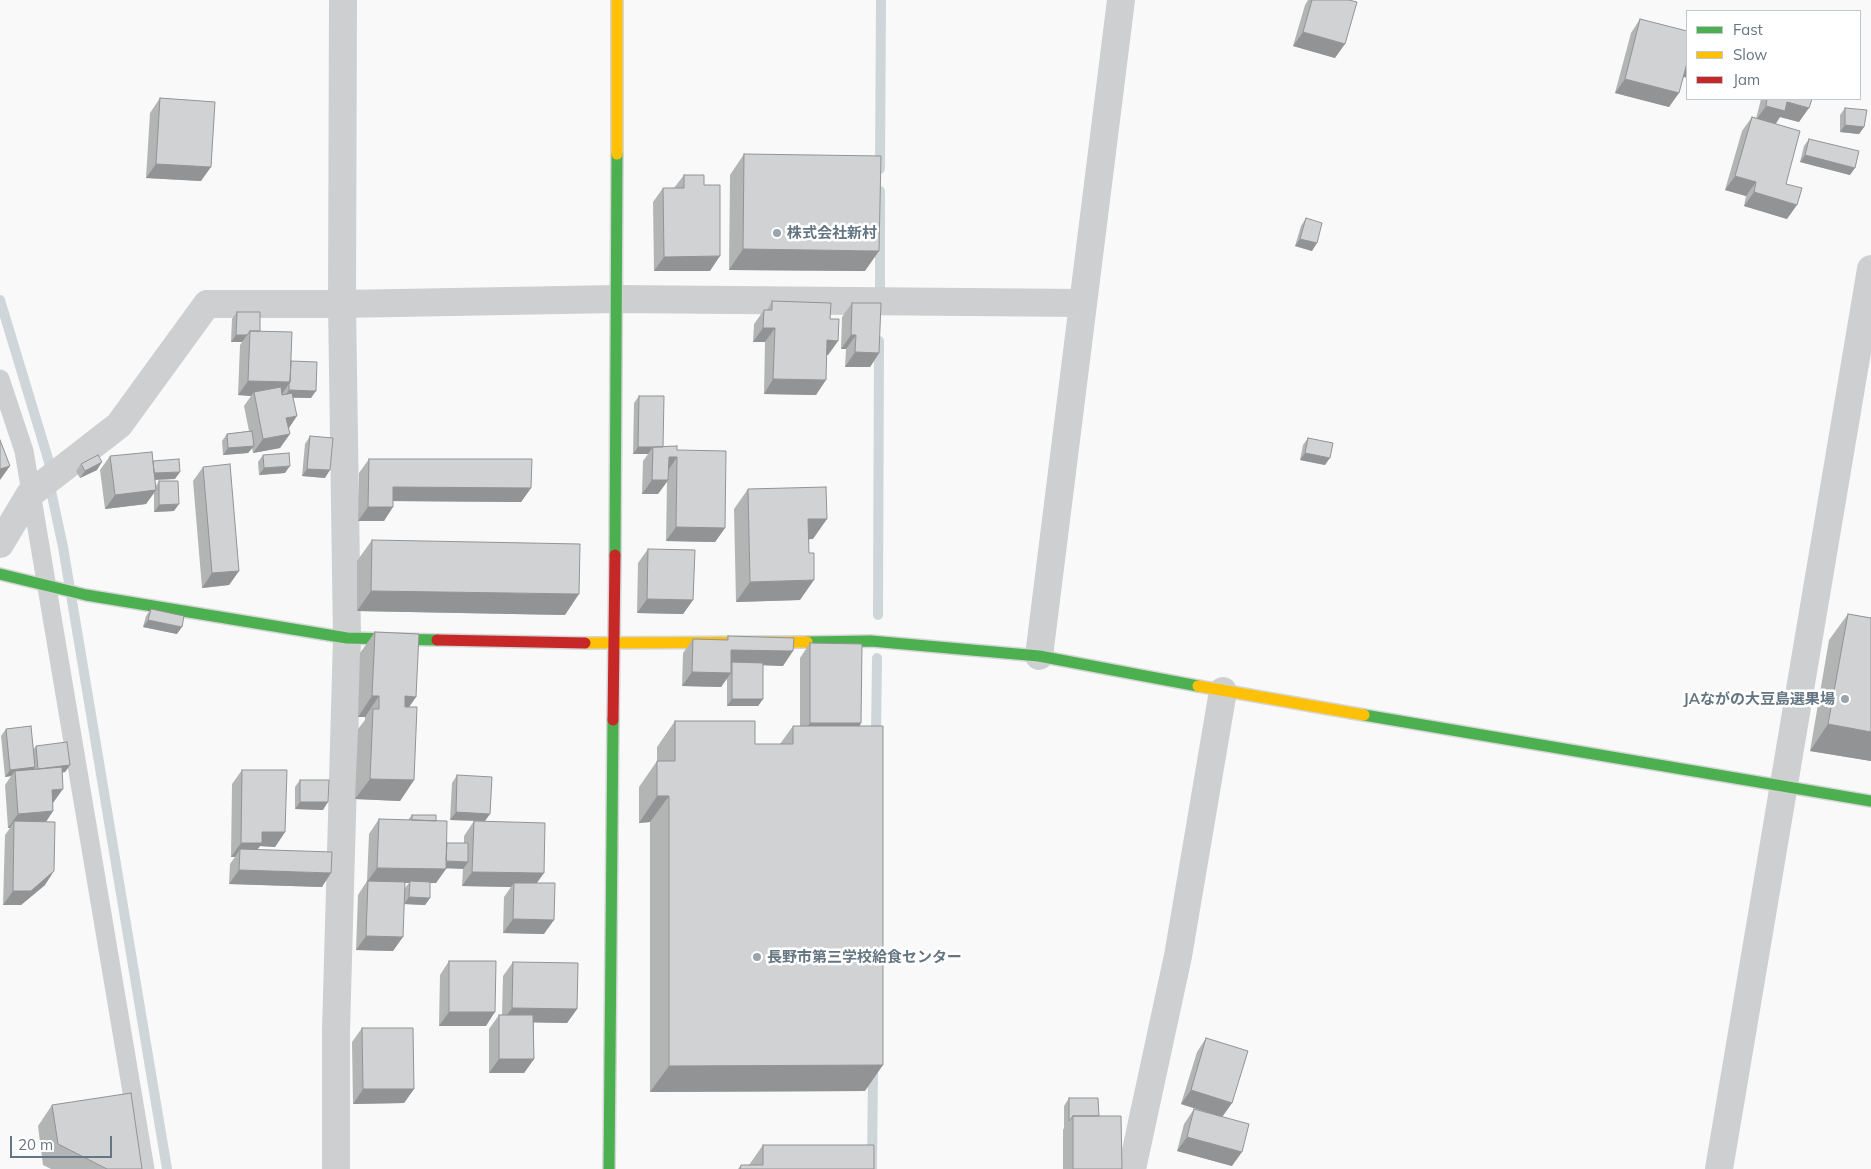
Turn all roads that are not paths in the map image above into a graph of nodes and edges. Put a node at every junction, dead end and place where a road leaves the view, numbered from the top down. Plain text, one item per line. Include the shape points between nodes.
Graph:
1 (343, 0) edge
2 (616, 0) edge
3 (1121, 0) edge
4 (1871, 269) edge
5 (617, 299) junction
6 (1083, 303) junction
7 (342, 304) junction
8 (0, 380) edge
9 (34, 491) junction
10 (0, 544) edge
11 (0, 574) edge
12 (52, 589) junction
13 (347, 638) junction
14 (614, 644) junction
15 (1039, 656) junction
16 (1223, 691) junction
17 (1784, 788) junction
18 (1871, 801) edge
19 (145, 1169) edge
20 (336, 1169) edge
21 (610, 1169) edge
22 (1132, 1169) edge
23 (1719, 1169) edge

1 - 7 street
2 - 5 street
3 - 6 street
4 - 17 street
5 - 6 street
5 - 7 street
5 - 14 street
6 - 15 street
7 - 9 street via 207,304 119,425
7 - 13 street
8 - 9 lane
9 - 10 street
9 - 12 lane
11 - 12 street
12 - 13 street
12 - 19 lane
13 - 14 street
13 - 20 street via 336,1032
14 - 15 street via 871,641
14 - 21 street
15 - 16 street
16 - 17 street
16 - 22 street via 1178,956
17 - 18 street
17 - 23 street

